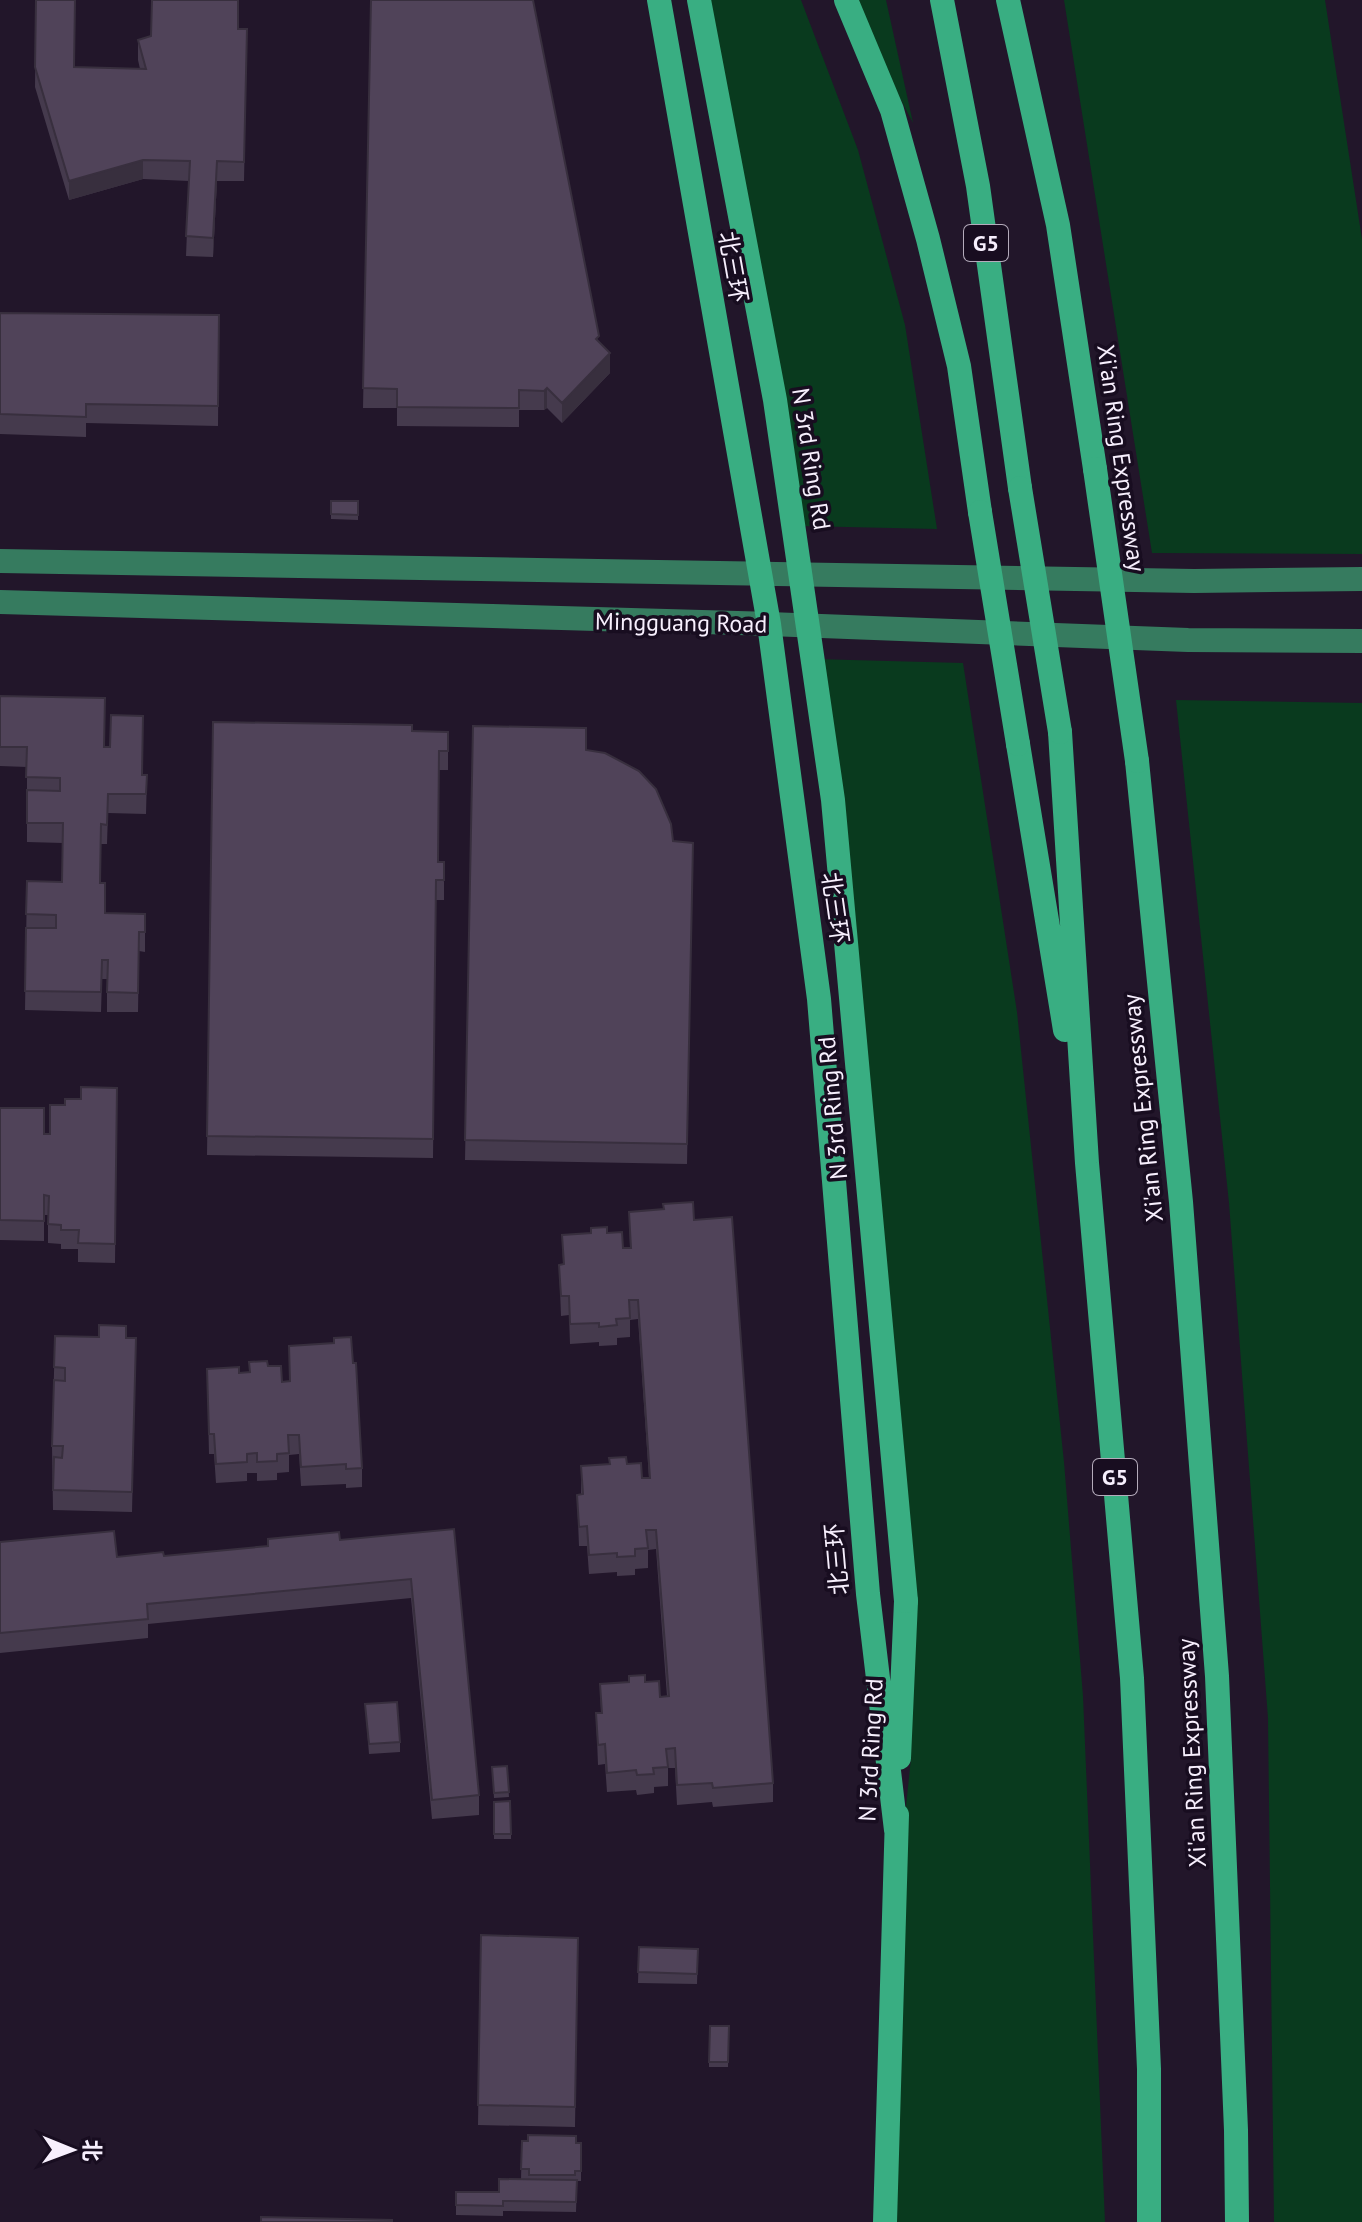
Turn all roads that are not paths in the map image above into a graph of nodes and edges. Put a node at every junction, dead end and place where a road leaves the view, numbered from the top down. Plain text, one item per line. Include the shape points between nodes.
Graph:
1 (659, 0) edge
2 (699, 0) edge
3 (846, 0) edge
4 (942, 0) edge
5 (1010, 8) edge
6 (0, 561) edge
7 (759, 573) junction
8 (1362, 579) edge
9 (0, 602) edge
10 (769, 624) junction
11 (1362, 641) edge
12 (1087, 1163) junction
13 (896, 1830) junction
14 (885, 2222) edge
15 (1149, 2222) edge
16 (1237, 2222) edge

1 - 7 highway, 北三环
2 - 13 highway, N 3rd Ring Rd, bridge via 775,400 833,800 906,1601
3 - 12 highway, bridge via 892,110 959,366
4 - 12 highway, G5, bridge via 978,186 1060,732
5 - 16 highway, Xi'an Ring Expressway, bridge via 1058,225 1137,761 1181,1202 1217,1676
6 - 7 main road
7 - 8 main road
7 - 10 highway, 北三环
9 - 10 main road, Mingguang Road
10 - 11 main road, Mingguang Road via 1156,640
10 - 13 highway, 北三环 via 819,999 868,1594
12 - 15 highway, G5 via 1132,1678 1149,2069
13 - 14 highway, N 3rd Ring Rd

